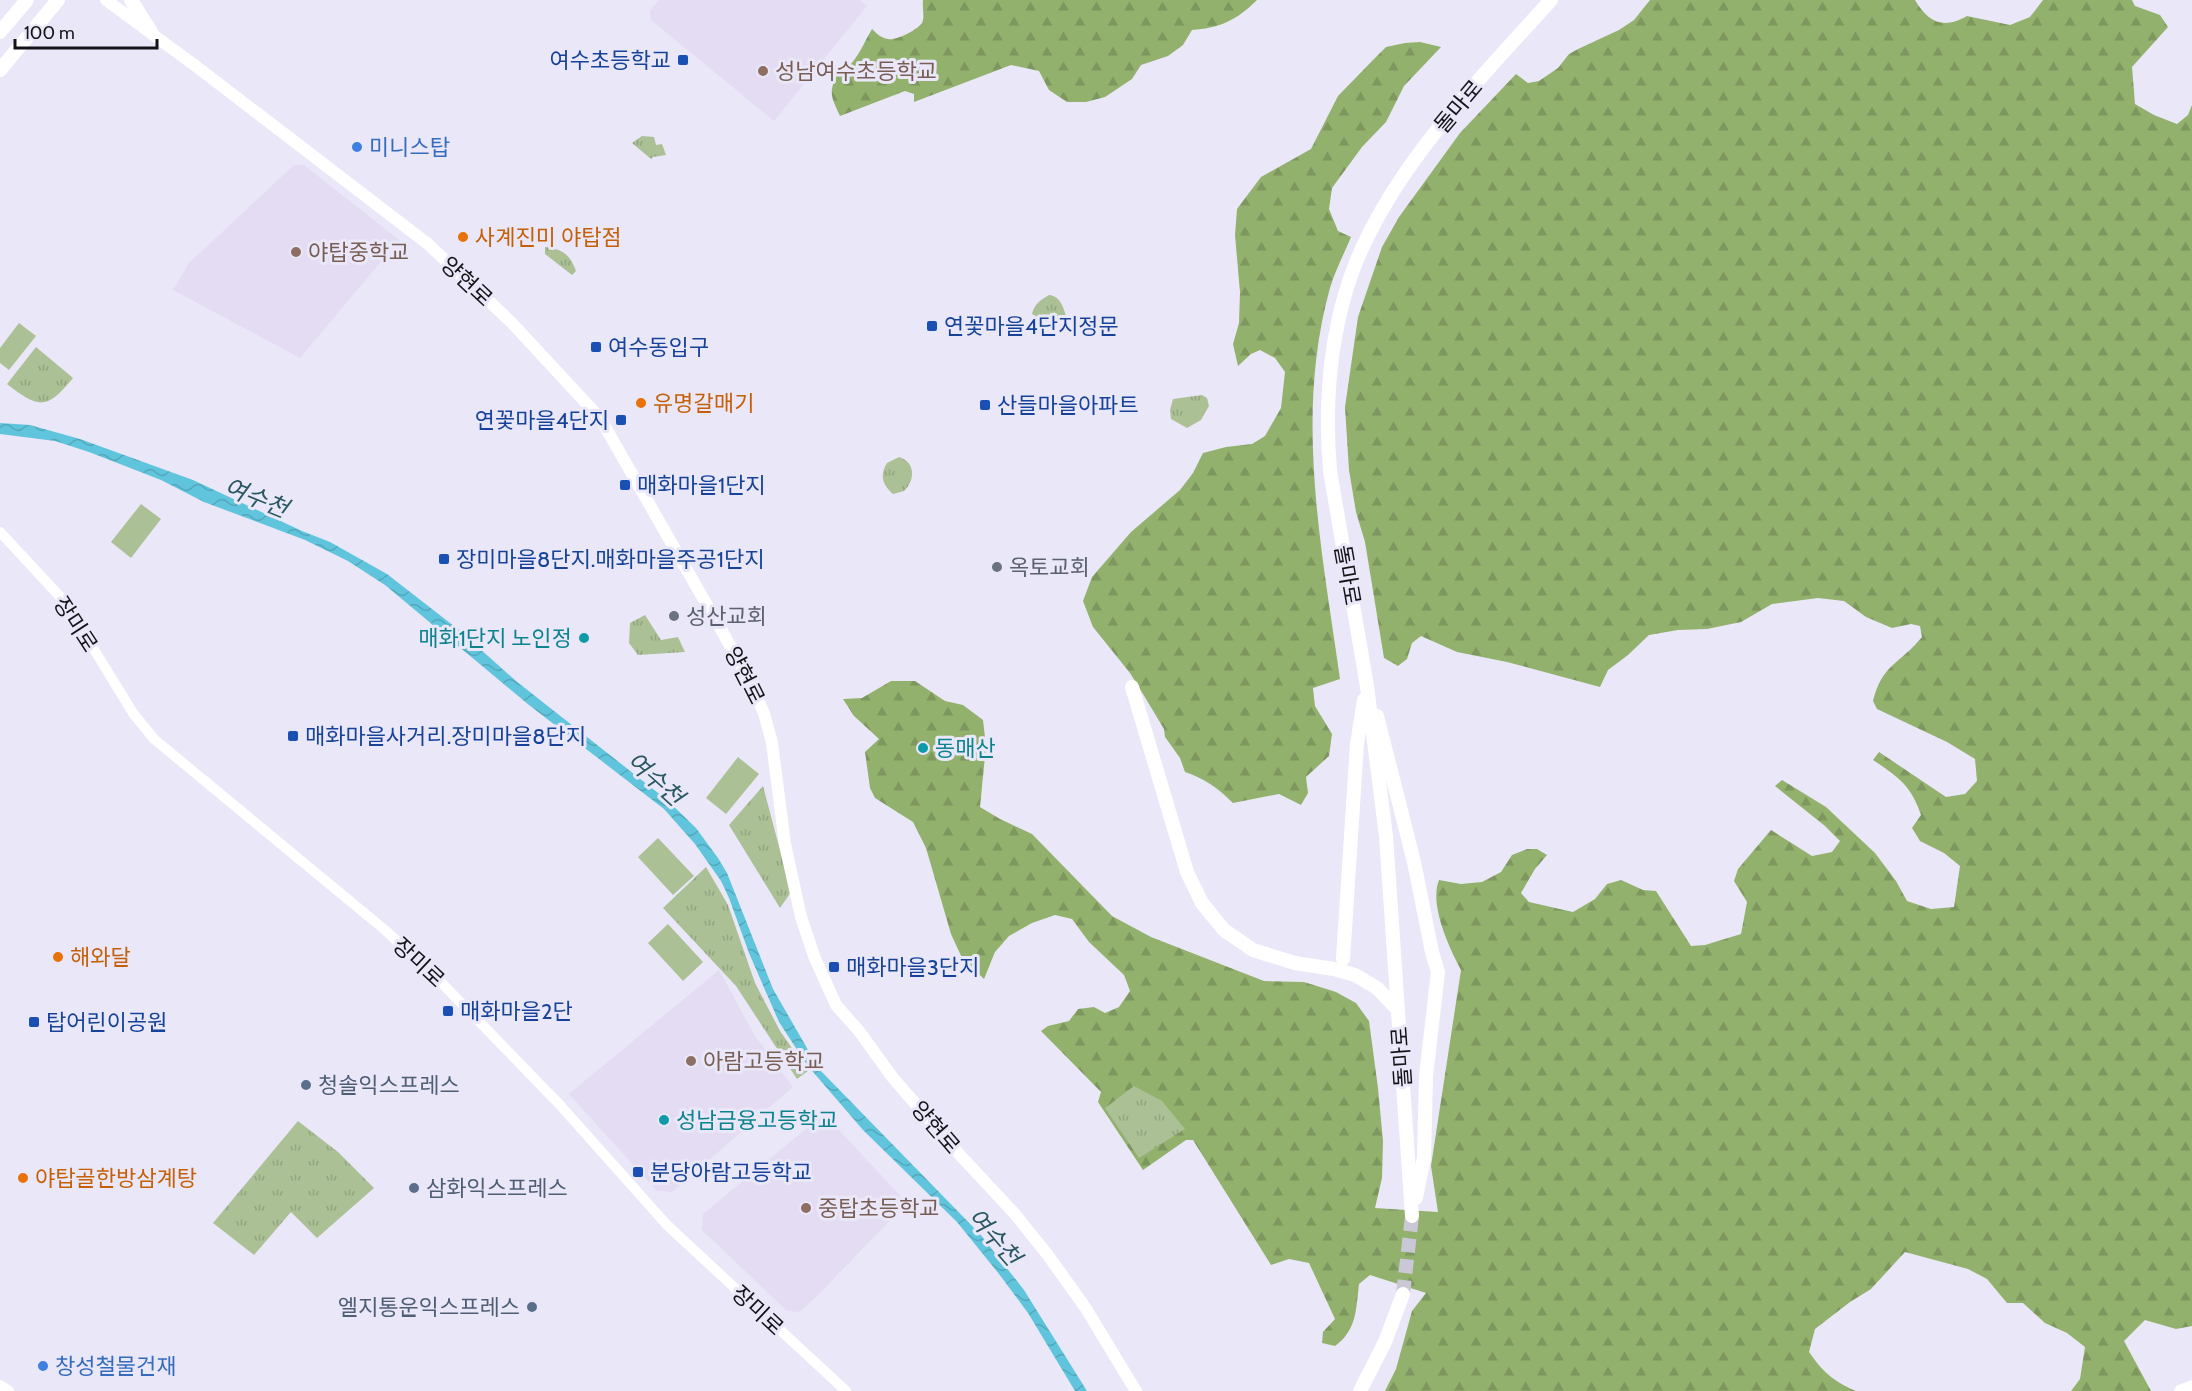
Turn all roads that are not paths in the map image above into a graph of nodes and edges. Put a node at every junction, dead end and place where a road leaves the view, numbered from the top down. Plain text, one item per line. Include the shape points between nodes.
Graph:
1 (27, 0) edge
2 (58, 0) edge
3 (106, 0) edge
4 (131, 0) edge
5 (1551, 0) edge
6 (0, 32) edge
7 (151, 32) junction
8 (0, 70) edge
9 (0, 532) edge
10 (1367, 686) junction
11 (1132, 687) dead end
12 (1343, 959) dead end
13 (1398, 1010) junction
14 (1402, 1294) tunnel mouth
15 (0, 1385) edge
16 (2192, 1386) edge
17 (9, 1391) edge
18 (846, 1391) edge
19 (1136, 1391) edge
20 (1360, 1391) edge
21 (2180, 1391) edge

1 - 6 main road
2 - 8 main road
3 - 7 main road, 양현로
4 - 7 main road
5 - 10 main road, 돌마로 via 1429,141 1371,230 1347,289 1332,366 1328,440
7 - 19 main road, 양현로 via 428,244 511,322 600,418 739,661 764,713 801,917 836,1005 893,1078 1047,1254
9 - 18 street, 장미로 via 65,602 133,713 154,739 386,930 560,1105 667,1225
10 - 12 main road via 1357,744
10 - 13 main road, 돌마로 via 1386,836
10 - 13 main road, 돌마로 via 1399,796 1438,972 1426,1076 1424,1157 1412,1216
11 - 13 main road via 1187,872 1202,903 1224,930 1253,950 1355,975 1377,988
14 - 20 main road via 1385,1342
15 - 17 street
16 - 21 main road

